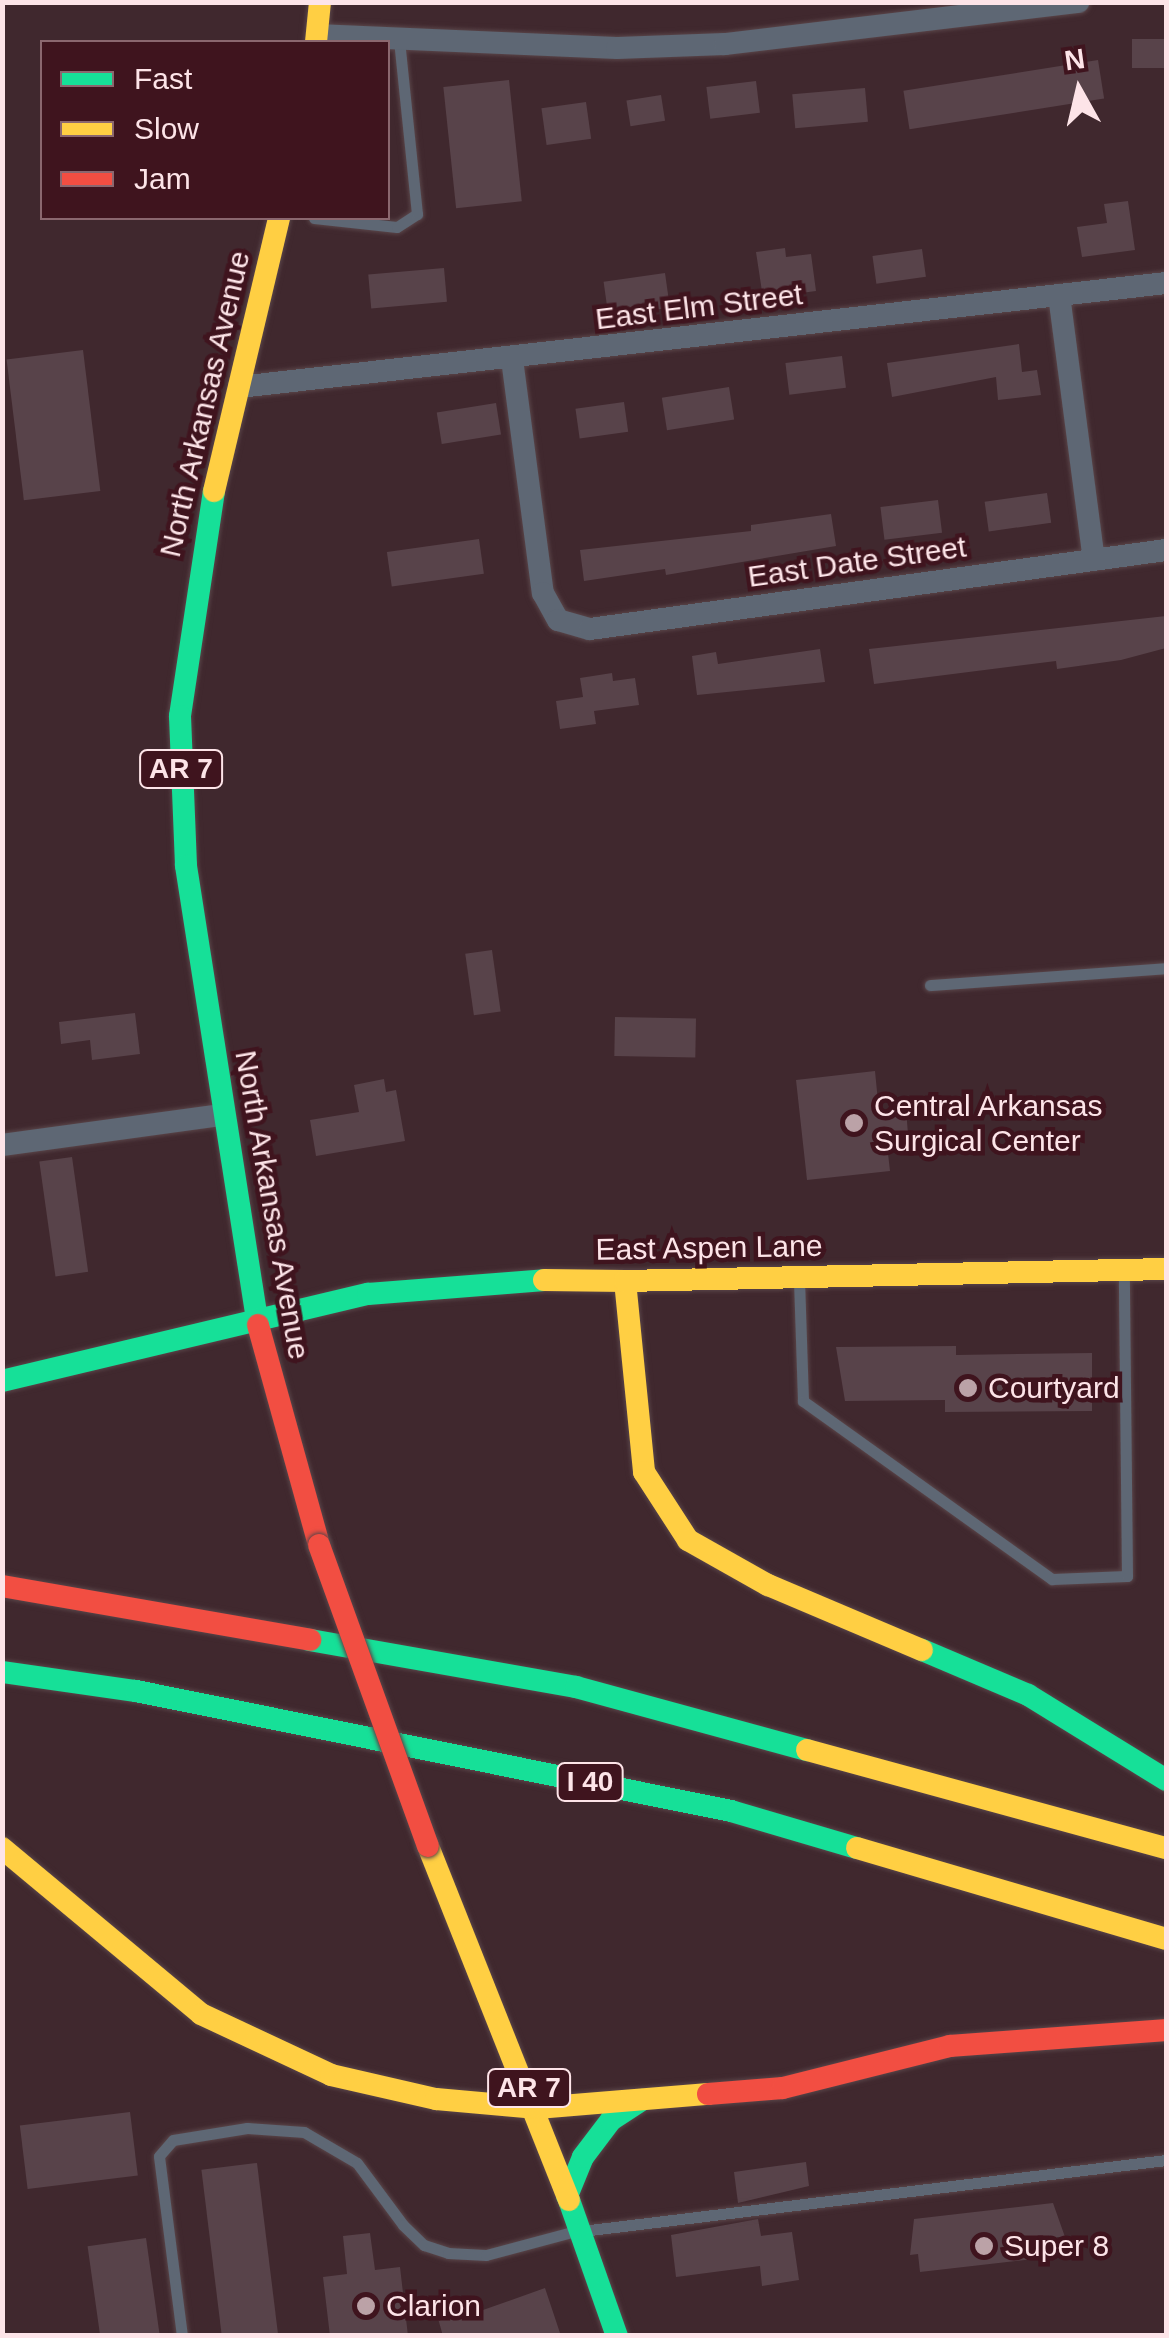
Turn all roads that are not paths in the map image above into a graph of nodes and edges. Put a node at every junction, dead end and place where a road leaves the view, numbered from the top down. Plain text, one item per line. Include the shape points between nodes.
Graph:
1 (320, 2) edge
2 (1080, 2) edge
3 (316, 39) edge
4 (398, 39) junction
5 (279, 220) edge
6 (332, 220) edge
7 (1166, 283) edge
8 (1058, 295) junction
9 (512, 359) junction
10 (239, 388) junction
11 (1166, 550) edge
12 (1094, 560) junction
13 (1166, 968) edge
14 (930, 985) dead end
15 (222, 1115) junction
16 (2, 1145) edge
17 (1166, 1269) edge
18 (1124, 1270) junction
19 (799, 1276) junction
20 (625, 1281) junction
21 (258, 1325) junction
22 (2, 1381) edge
23 (2, 1586) edge
24 (2, 1672) edge
25 (1166, 1780) edge
26 (2, 1848) edge
27 (1166, 1848) edge
28 (1166, 1939) edge
29 (1166, 2030) edge
30 (642, 2100) junction
31 (537, 2108) junction
32 (1166, 2160) edge
33 (567, 2196) junction
34 (580, 2232) junction
35 (182, 2336) edge
36 (617, 2336) edge

1 - 3 main road
2 - 4 street via 725,44 617,48
3 - 4 street
4 - 6 lane via 417,214 396,227
5 - 10 main road, North Arkansas Avenue / AR 7
7 - 8 street, East Elm Street
8 - 9 street, East Elm Street
8 - 12 street
9 - 10 street, East Elm Street
9 - 12 street, East Date Street via 543,593 558,620 590,629
10 - 15 main road, North Arkansas Avenue / AR 7 via 202,539 180,716 186,866
11 - 12 street, East Date Street
13 - 14 lane
15 - 16 street
15 - 21 main road, North Arkansas Avenue / AR 7
17 - 18 main road, East Aspen Lane
18 - 19 main road, East Aspen Lane
18 - 19 lane via 1127,1576 1052,1580 802,1402
19 - 20 main road, East Aspen Lane
20 - 21 main road, East Aspen Lane via 514,1279 368,1294
20 - 25 main road via 644,1472 688,1540 768,1586 1028,1696
21 - 22 main road, East Aspen Lane
21 - 31 main road, North Arkansas Avenue / AR 7, bridge via 318,1544 428,1846
23 - 27 main road via 576,1687
24 - 28 main road, I 40 via 136,1691 731,1811
26 - 31 main road via 201,2014 332,2076 436,2098
29 - 30 main road via 950,2046 783,2088
30 - 31 main road
30 - 33 main road via 612,2120 583,2156
31 - 33 main road, North Arkansas Avenue / AR 7
32 - 34 lane
33 - 34 main road, North Arkansas Avenue / AR 7
34 - 35 lane via 486,2255 448,2253 424,2246 357,2164 304,2132 264,2127 184,2137 159,2156
34 - 36 main road, North Arkansas Avenue / AR 7

